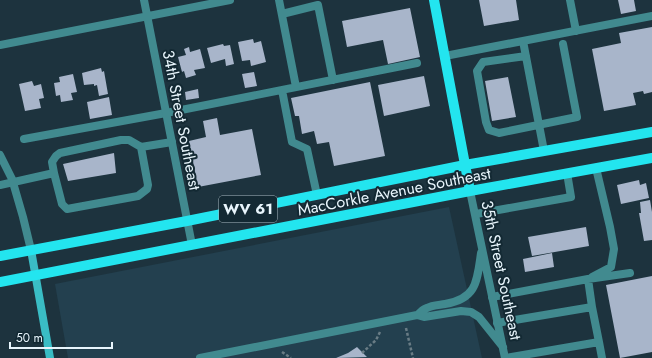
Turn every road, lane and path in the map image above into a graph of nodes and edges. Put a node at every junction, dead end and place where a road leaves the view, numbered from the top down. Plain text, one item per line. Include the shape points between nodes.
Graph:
1 (144, 0) edge
2 (230, 0) edge
3 (279, 0) edge
4 (434, 0) edge
5 (570, 0) edge
6 (282, 14) junction
7 (147, 16) junction
8 (652, 16) edge
9 (576, 31) junction
10 (523, 41) junction
11 (563, 44) dead end
12 (0, 45) edge
13 (445, 56) junction
14 (526, 56) junction
15 (417, 63) dead end
16 (333, 80) junction
17 (296, 87) junction
18 (282, 90) junction
19 (166, 113) junction
20 (539, 125) junction
21 (652, 132) edge
22 (24, 139) dead end
23 (172, 142) junction
24 (141, 148) junction
25 (544, 151) junction
26 (0, 155) edge
27 (652, 158) edge
28 (465, 166) junction
29 (596, 168) junction
30 (54, 173) junction
31 (567, 173) junction
32 (13, 183) junction
33 (0, 185) edge
34 (470, 190) junction
35 (317, 195) junction
36 (476, 214) junction
37 (187, 221) junction
38 (192, 245) junction
39 (482, 245) junction
40 (30, 250) junction
41 (0, 256) edge
42 (630, 273) dead end
43 (36, 275) junction
44 (588, 279) junction
45 (0, 282) edge
46 (492, 297) junction
47 (592, 307) junction
48 (417, 315) junction
49 (498, 323) junction
50 (403, 327) dead end
51 (385, 331) dead end
52 (599, 342) junction
53 (502, 347) junction
54 (362, 353) dead end
55 (50, 358) edge
56 (200, 358) edge
57 (413, 358) edge
58 (505, 358) edge
59 (602, 358) edge

1 - 7 street, 34th Street Southeast
2 - 7 street
3 - 6 street
4 - 13 main road, 35th Street Southeast
5 - 9 street
6 - 16 street via 318,6
6 - 17 street
7 - 12 street
7 - 19 street, 34th Street Southeast
8 - 9 street
9 - 10 street
10 - 13 street
10 - 14 street
11 - 20 street via 578,117
13 - 28 main road, 35th Street Southeast
14 - 20 street
14 - 20 street via 483,62 477,71 486,122 489,130 499,133
15 - 16 street
16 - 17 street
17 - 18 street
18 - 19 street
18 - 35 street via 292,142 307,149
19 - 22 street
19 - 23 street, 34th Street Southeast
20 - 25 street
21 - 25 main road, MacCorkle Avenue Southeast / WV 61
23 - 24 street
23 - 37 street, 34th Street Southeast
24 - 30 street via 128,140 121,140 60,153 52,162
24 - 30 street via 148,185 138,196 67,209 62,204
25 - 28 main road, MacCorkle Avenue Southeast / WV 61
26 - 32 street
27 - 29 main road, MacCorkle Avenue Southeast / WV 61
28 - 34 main road, 35th Street Southeast
28 - 35 main road, MacCorkle Avenue Southeast / WV 61
29 - 31 main road, MacCorkle Avenue Southeast / WV 61
29 - 44 street via 614,249 611,267
30 - 32 street
31 - 34 main road, MacCorkle Avenue Southeast / WV 61
31 - 36 street via 571,197
32 - 33 street
32 - 40 street
34 - 36 street, 35th Street Southeast
34 - 38 main road, MacCorkle Avenue Southeast / WV 61
35 - 37 main road, MacCorkle Avenue Southeast / WV 61
36 - 39 street, 35th Street Southeast
37 - 38 street, 34th Street Southeast
37 - 40 main road, MacCorkle Avenue Southeast / WV 61
38 - 43 main road, MacCorkle Avenue Southeast / WV 61
39 - 46 street, 35th Street Southeast
39 - 48 street via 477,279 472,291 454,303 427,308
40 - 41 main road, MacCorkle Avenue Southeast / WV 61
40 - 43 street
42 - 44 street
43 - 45 main road, MacCorkle Avenue Southeast / WV 61
43 - 55 street
44 - 46 street
44 - 47 street
46 - 49 street, 35th Street Southeast
47 - 49 street
47 - 52 street
48 - 53 street via 424,317 470,312 479,317
48 - 56 street
49 - 53 street, 35th Street Southeast
50 - 57 path via 407,329
51 - 54 path via 380,332 376,340
52 - 58 street
52 - 59 street
53 - 58 street, 35th Street Southeast

